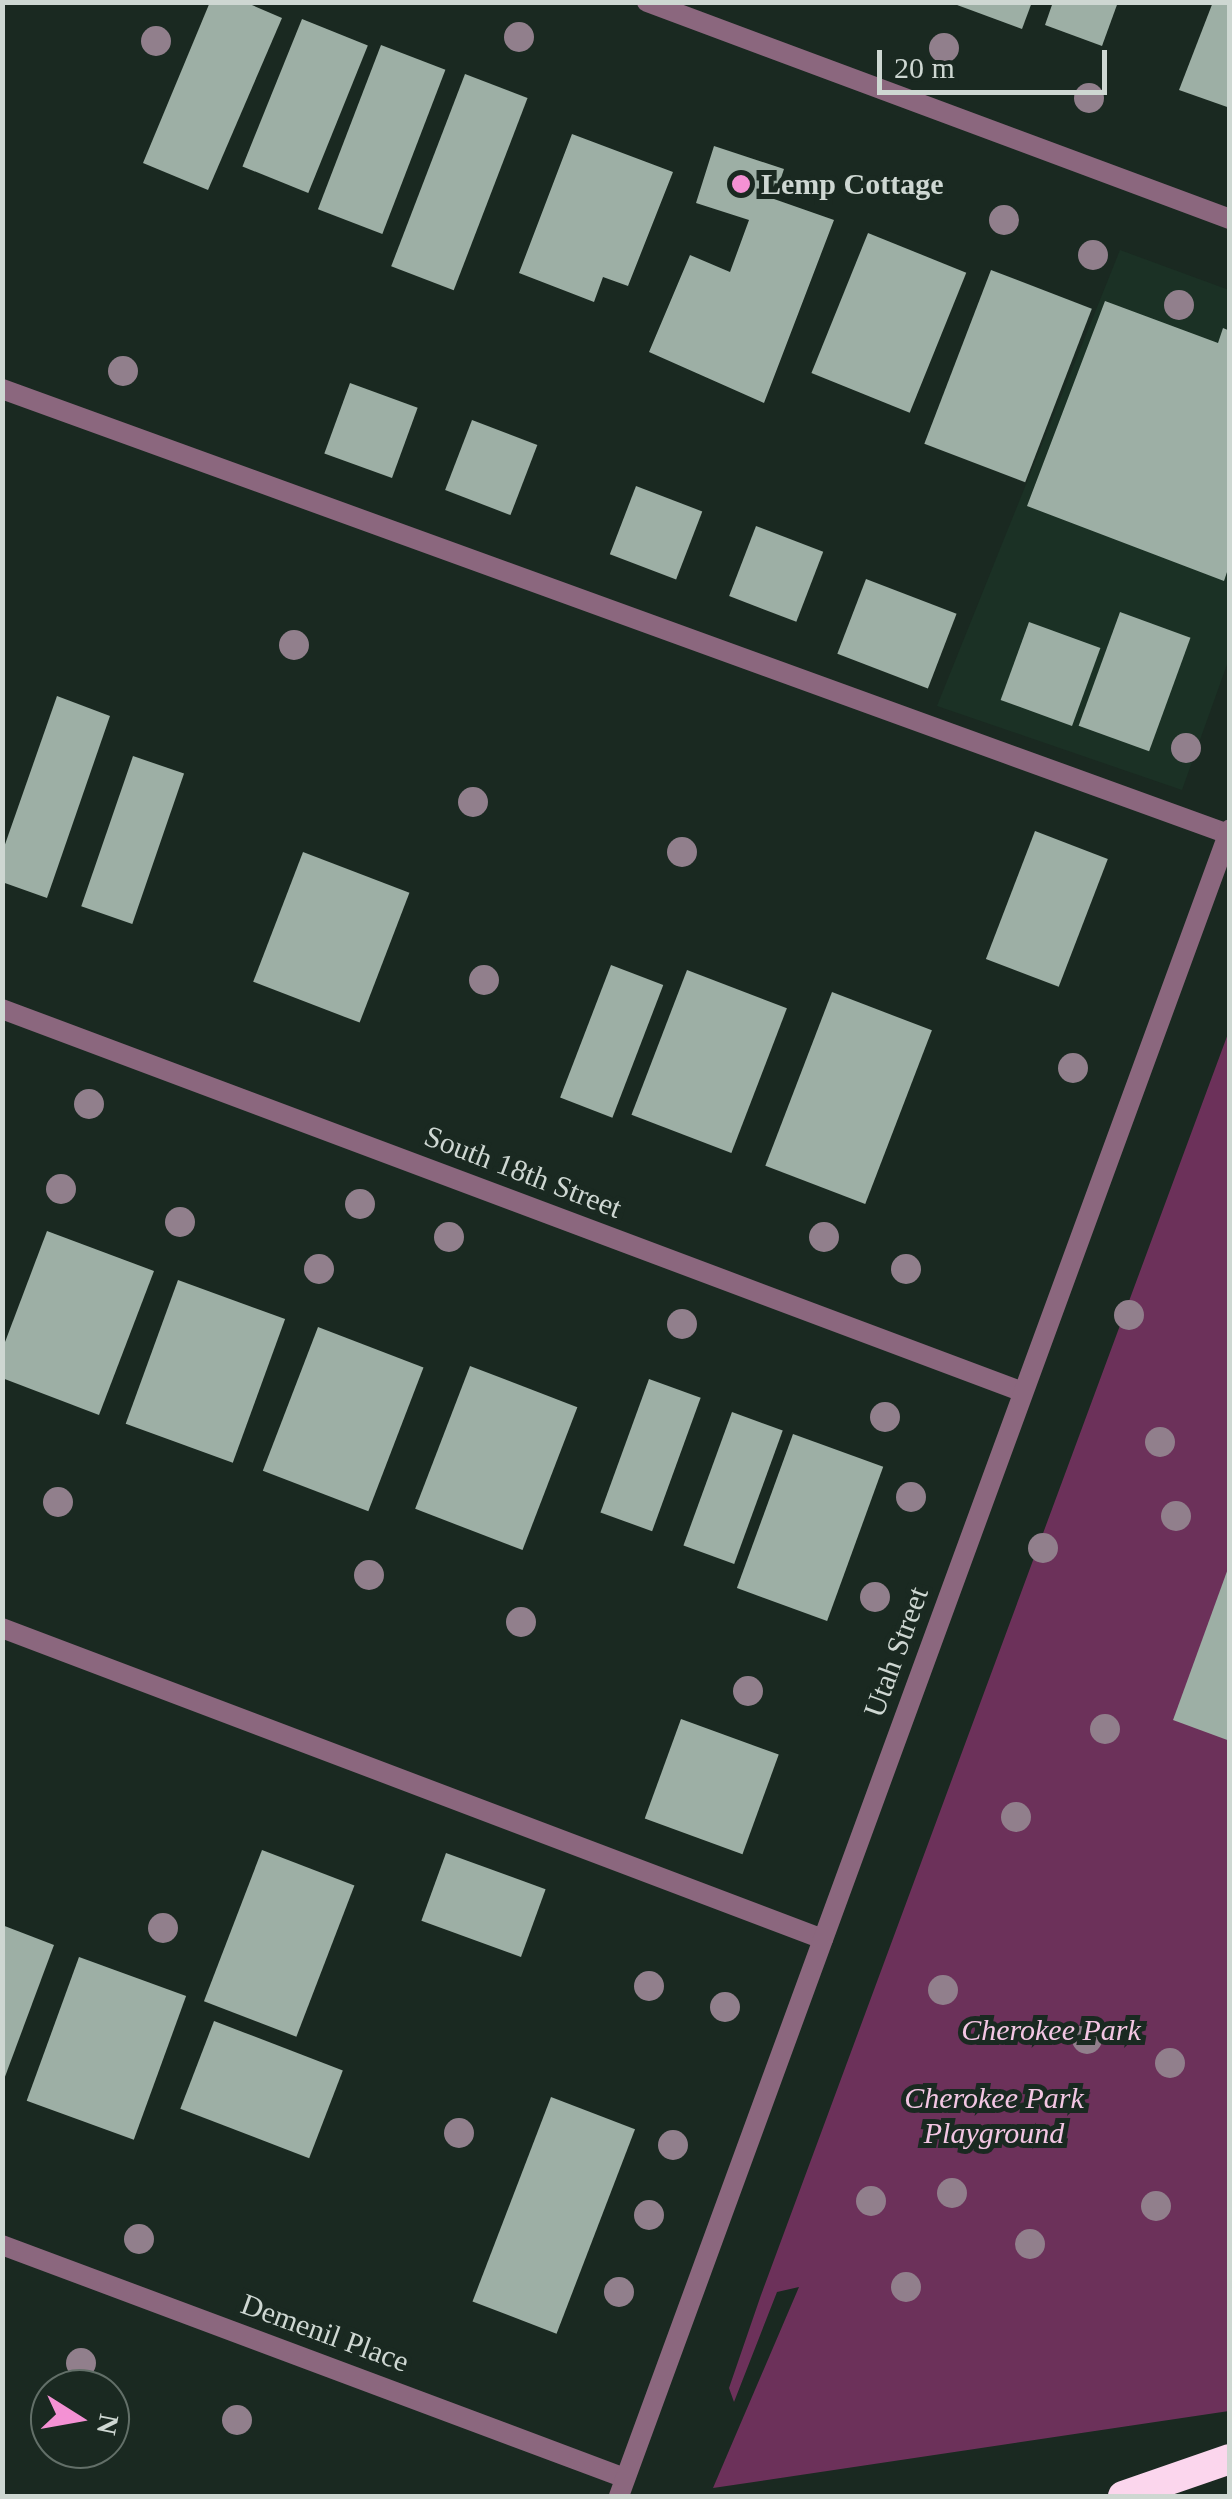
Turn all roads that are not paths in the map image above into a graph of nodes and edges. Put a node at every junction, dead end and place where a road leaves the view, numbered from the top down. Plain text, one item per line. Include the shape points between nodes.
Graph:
1 (647, 2) edge
2 (1230, 219) edge
3 (2, 389) edge
4 (1229, 832) edge
5 (2, 1009) edge
6 (1023, 1392) junction
7 (2, 1628) edge
8 (823, 1939) junction
9 (2, 2244) edge
10 (1230, 2459) edge
11 (622, 2487) edge
12 (1123, 2496) edge

1 - 2 street
3 - 4 street
4 - 6 street, Utah Street
5 - 6 street, South 18th Street
6 - 8 street, Utah Street
7 - 8 street
8 - 11 street, Utah Street
9 - 11 street, Demenil Place
10 - 12 highway

